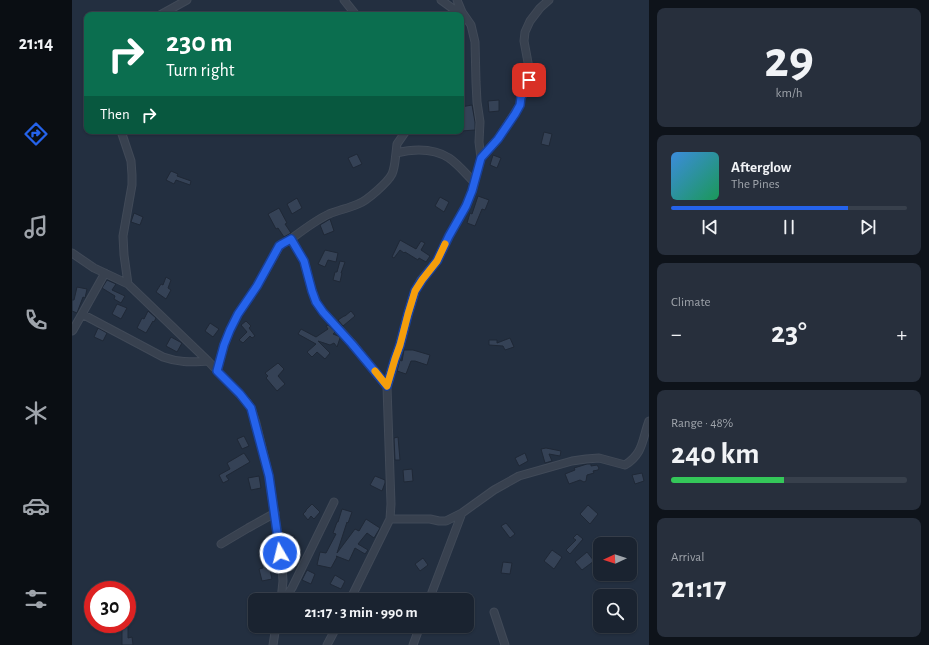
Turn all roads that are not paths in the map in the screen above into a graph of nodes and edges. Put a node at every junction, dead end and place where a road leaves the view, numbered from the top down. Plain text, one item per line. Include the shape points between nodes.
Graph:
1 (186, 0) edge
2 (344, 0) edge
3 (441, 0) edge
4 (457, 0) edge
5 (549, 0) edge
6 (165, 12) edge
7 (354, 12) edge
8 (462, 12) joint
9 (464, 15) edge
10 (122, 134) edge
11 (404, 134) edge
12 (396, 153) junction
13 (481, 158) junction
14 (474, 182) junction
15 (291, 239) junction
16 (72, 253) edge
17 (105, 273) junction
18 (128, 284) junction
19 (82, 314) junction
20 (72, 331) edge
21 (208, 361) junction
22 (217, 371) junction
23 (387, 386) junction
24 (649, 421) edge
25 (334, 502) dead end
26 (275, 513) junction
27 (462, 513) junction
28 (390, 519) junction
29 (221, 544) dead end
30 (282, 593) edge
31 (288, 593) edge
32 (353, 593) edge
33 (431, 593) edge
34 (494, 612) dead end
35 (275, 633) edge
36 (333, 633) edge
37 (417, 633) edge
38 (273, 645) edge
39 (327, 645) edge
40 (413, 645) edge
41 (505, 645) edge

1 - 6 street
2 - 7 street
3 - 8 street
4 - 8 street
5 - 13 street via 530,21 526,32 524,41 529,80 520,105 498,139
9 - 13 street via 471,25 475,42
10 - 18 street via 132,168 132,186 123,236
11 - 12 street via 397,144
12 - 14 street via 419,150 441,154 450,159
12 - 15 street via 392,175 370,197 360,204 327,215
13 - 14 street
14 - 23 street via 466,206 437,261 415,291
15 - 22 street via 279,246 238,314 224,345
15 - 23 street via 304,261 316,302
16 - 17 street
17 - 18 street
17 - 19 street
18 - 21 street
19 - 20 street
19 - 21 street via 163,357 182,362
21 - 22 street
22 - 26 street via 251,408 269,476
23 - 28 street
24 - 27 street via 640,450 632,461 625,465 599,458 572,461 538,470 519,476 494,490
25 - 31 street
26 - 29 street
26 - 30 street via 282,566
27 - 28 street via 439,521
27 - 33 street
28 - 32 street
34 - 41 street
35 - 38 street
36 - 39 street
37 - 40 street

